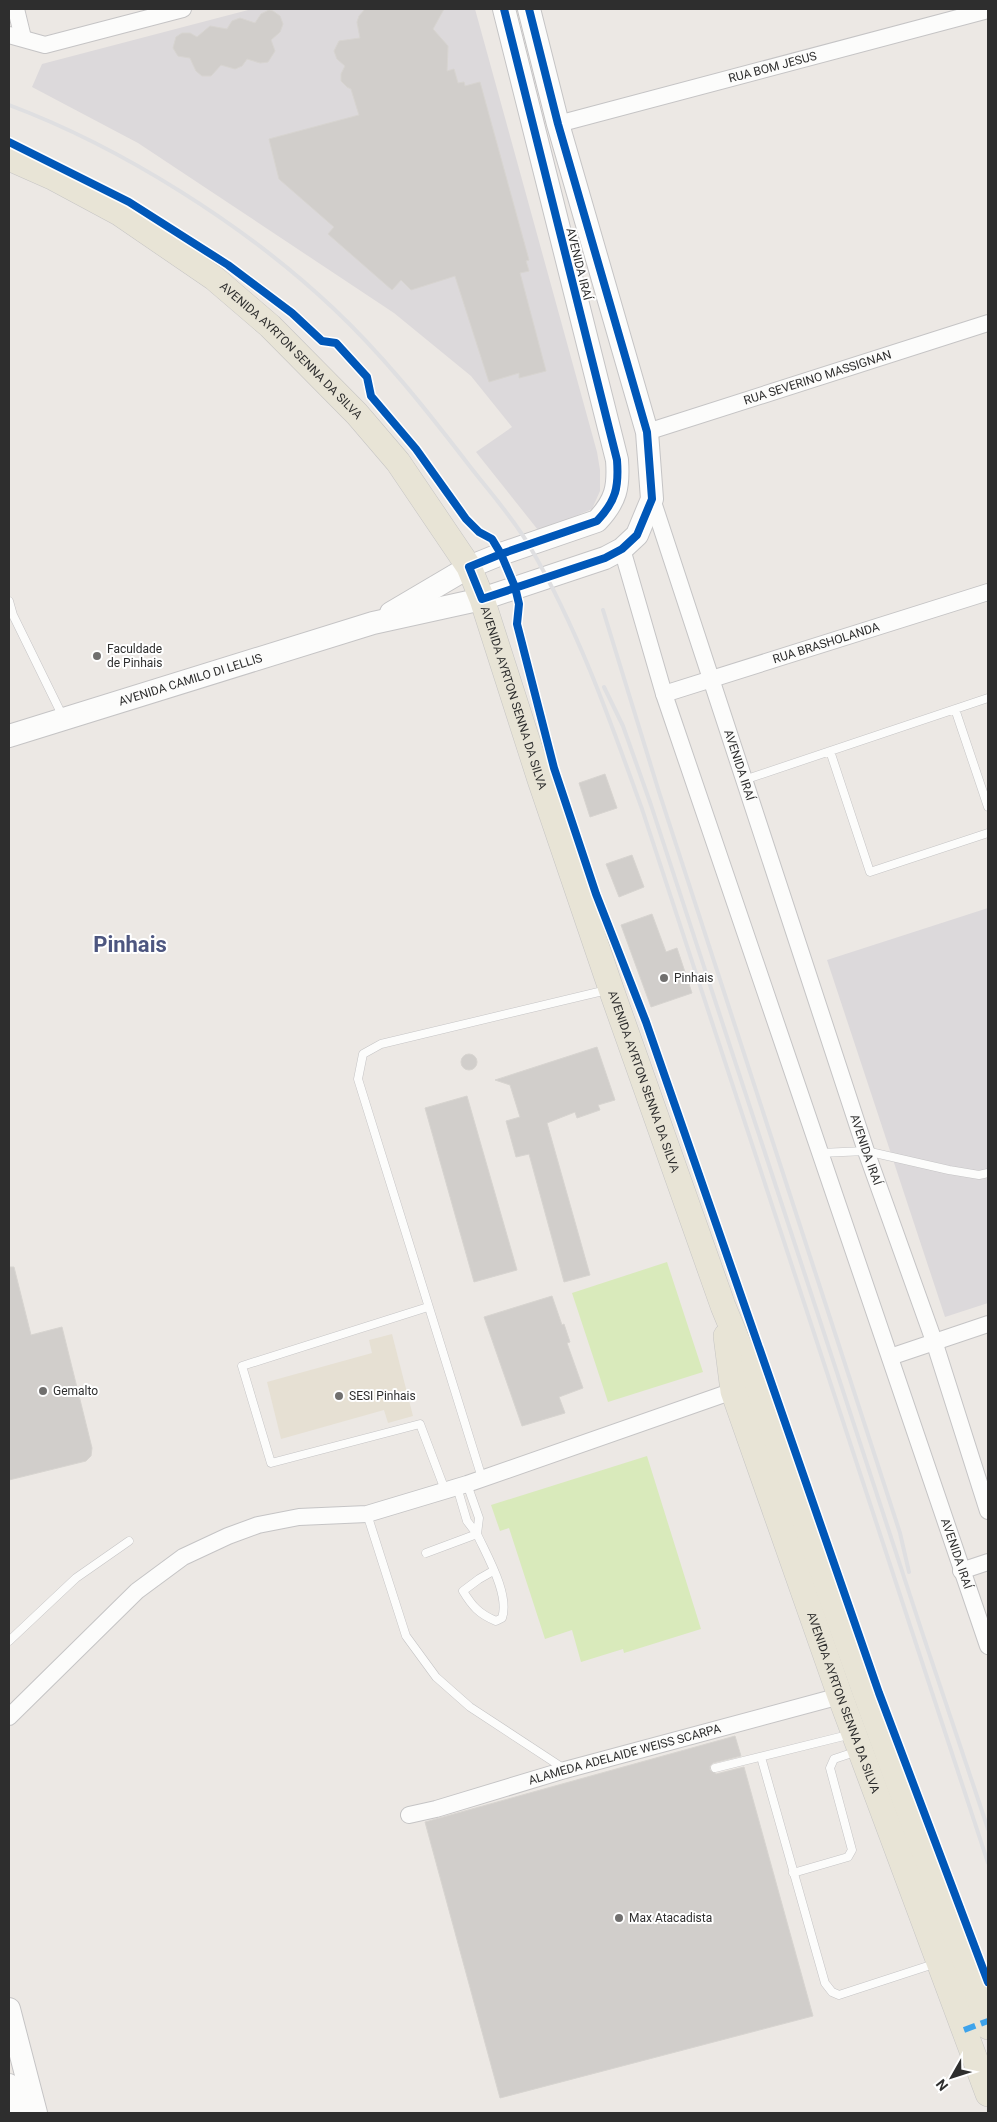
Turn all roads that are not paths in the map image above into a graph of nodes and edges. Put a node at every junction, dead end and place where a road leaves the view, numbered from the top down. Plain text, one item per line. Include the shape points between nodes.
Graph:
1 (16, 9) edge
2 (183, 9) edge
3 (504, 9) edge
4 (529, 9) edge
5 (988, 10) edge
6 (16, 36) edge
7 (558, 124) junction
8 (9, 158) edge
9 (988, 324) edge
10 (647, 432) junction
11 (652, 499) junction
12 (597, 521) joint
13 (622, 549) junction
14 (469, 567) junction
15 (988, 592) edge
16 (482, 599) junction
17 (9, 602) edge
18 (373, 623) junction
19 (711, 679) junction
20 (664, 694) junction
21 (988, 698) edge
22 (955, 709) junction
23 (64, 718) junction
24 (9, 736) edge
25 (830, 751) junction
26 (744, 780) junction
27 (988, 806) edge
28 (988, 832) edge
29 (611, 989) junction
30 (866, 1151) junction
31 (820, 1154) junction
32 (988, 1173) edge
33 (723, 1306) junction
34 (428, 1307) junction
35 (988, 1324) edge
36 (934, 1341) junction
37 (890, 1356) junction
38 (733, 1391) junction
39 (463, 1485) junction
40 (988, 1511) edge
41 (367, 1514) junction
42 (477, 1534) junction
43 (129, 1541) dead end
44 (426, 1553) dead end
45 (988, 1562) edge
46 (961, 1571) junction
47 (494, 1572) junction
48 (9, 1641) edge
49 (988, 1646) edge
50 (840, 1696) junction
51 (9, 1717) edge
52 (869, 1738) junction
53 (761, 1757) junction
54 (715, 1768) dead end
55 (565, 1770) junction
56 (409, 1815) dead end
57 (793, 1873) junction
58 (938, 1962) junction
59 (9, 2009) edge
60 (988, 2027) edge
61 (9, 2085) edge
62 (988, 2094) edge
63 (17, 2113) edge
64 (36, 2113) edge

1 - 6 street
2 - 6 street via 45,45
3 - 12 main road, AVENIDA IRAÍ via 617,460 616,493 609,509
4 - 7 main road, AVENIDA IRAÍ
5 - 7 street, RUA BOM JESUS
7 - 10 main road, AVENIDA IRAÍ
8 - 14 main road, AVENIDA AYRTON SENNA DA SILVA via 119,213 214,278 270,326 357,414 398,462
9 - 10 street, RUA SEVERINO MASSIGNAN
10 - 11 main road, AVENIDA IRAÍ
11 - 13 main road, AVENIDA CAMILO DI LELLIS via 637,536
11 - 19 street, AVENIDA IRAÍ
12 - 14 main road, AVENIDA CAMILO DI LELLIS
13 - 16 main road, AVENIDA CAMILO DI LELLIS via 605,558
13 - 20 street, AVENIDA IRAÍ
14 - 16 main road, AVENIDA AYRTON SENNA DA SILVA
14 - 18 main road, AVENIDA CAMILO DI LELLIS
15 - 19 street, RUA BRASHOLANDA
16 - 18 main road, AVENIDA CAMILO DI LELLIS
16 - 29 main road, AVENIDA AYRTON SENNA DA SILVA
17 - 23 lane
18 - 23 main road, AVENIDA CAMILO DI LELLIS
19 - 20 street, RUA BRASHOLANDA
19 - 26 street, AVENIDA IRAÍ
20 - 31 street, AVENIDA IRAÍ
21 - 22 lane
22 - 25 lane
22 - 27 lane
23 - 24 main road, AVENIDA CAMILO DI LELLIS
25 - 26 lane
25 - 28 lane via 870,872
26 - 30 street, AVENIDA IRAÍ
29 - 33 main road, AVENIDA AYRTON SENNA DA SILVA
29 - 34 lane via 382,1044 363,1054 358,1079
30 - 31 lane
30 - 32 lane via 949,1170 979,1175
30 - 36 street, AVENIDA IRAÍ
31 - 37 street, AVENIDA IRAÍ
33 - 38 main road, AVENIDA AYRTON SENNA DA SILVA
33 - 52 main road, AVENIDA AYRTON SENNA DA SILVA via 755,1384
34 - 39 lane
34 - 39 lane via 242,1366 271,1464 420,1424
35 - 36 street
36 - 37 street
36 - 40 street, AVENIDA IRAÍ
37 - 46 street, AVENIDA IRAÍ
38 - 39 street
38 - 50 main road, AVENIDA AYRTON SENNA DA SILVA
39 - 41 street
39 - 42 lane via 467,1521
39 - 42 lane via 479,1518
41 - 51 street via 299,1517 258,1525 184,1557 137,1591
41 - 55 lane via 406,1636 436,1677 470,1707
42 - 44 lane
42 - 47 lane
43 - 48 lane via 76,1578
45 - 46 street
46 - 49 street, AVENIDA IRAÍ
47 - 47 lane via 505,1610 502,1618 496,1621 482,1616 463,1591
50 - 52 main road, AVENIDA AYRTON SENNA DA SILVA
50 - 55 street, ALAMEDA ADELAIDE WEISS SCARPA
52 - 53 lane
52 - 57 lane via 834,1759 830,1768 851,1854
52 - 58 main road, AVENIDA AYRTON SENNA DA SILVA
52 - 60 main road, AVENIDA AYRTON SENNA DA SILVA
53 - 54 lane
53 - 57 lane
55 - 56 street, ALAMEDA ADELAIDE WEISS SCARPA
57 - 58 lane via 825,1983 832,1992 839,1995
58 - 62 main road, AVENIDA AYRTON SENNA DA SILVA
59 - 64 main road
61 - 63 main road

